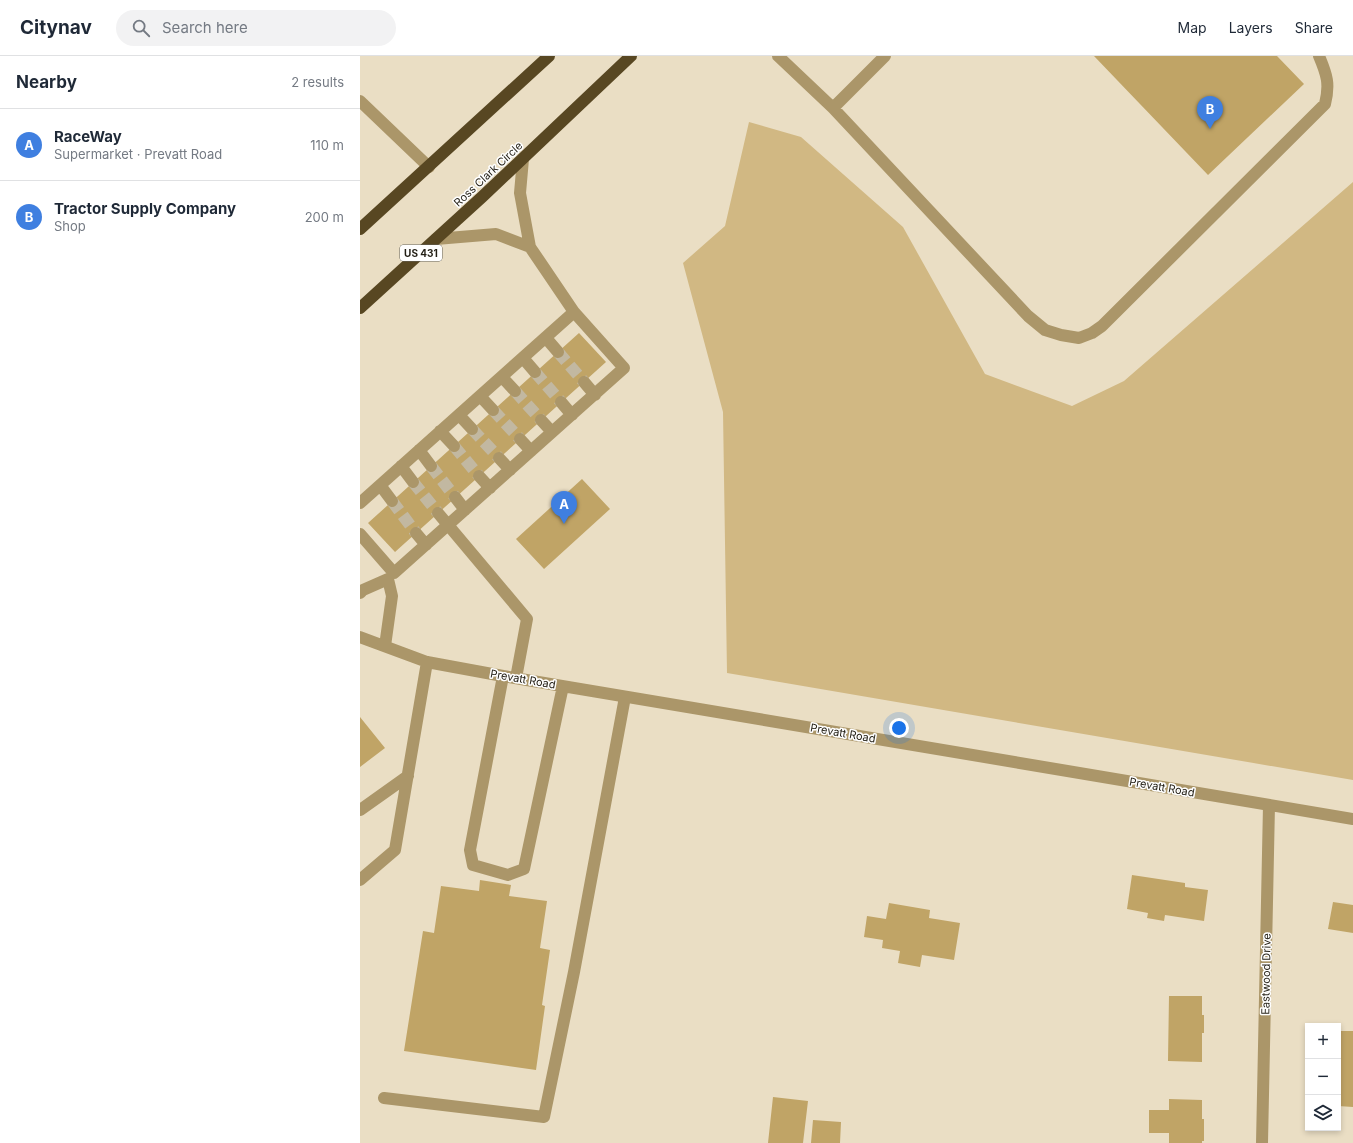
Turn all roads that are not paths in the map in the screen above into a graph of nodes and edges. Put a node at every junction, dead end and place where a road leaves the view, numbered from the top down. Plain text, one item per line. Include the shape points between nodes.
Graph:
1 (549, 56) edge
2 (631, 56) edge
3 (778, 56) edge
4 (885, 56) edge
5 (1319, 56) edge
6 (360, 101) edge
7 (833, 108) junction
8 (523, 159) junction
9 (429, 167) junction
10 (360, 230) edge
11 (436, 239) junction
12 (530, 247) junction
13 (360, 308) edge
14 (574, 312) junction
15 (546, 338) junction
16 (558, 352) tunnel mouth
17 (523, 358) junction
18 (535, 372) tunnel mouth
19 (502, 377) junction
20 (584, 382) tunnel mouth
21 (515, 391) tunnel mouth
22 (595, 395) junction
23 (480, 396) junction
24 (561, 402) tunnel mouth
25 (493, 410) tunnel mouth
26 (459, 415) junction
27 (572, 415) junction
28 (541, 420) tunnel mouth
29 (472, 429) tunnel mouth
30 (440, 431) junction
31 (552, 432) junction
32 (520, 439) tunnel mouth
33 (454, 446) tunnel mouth
34 (419, 450) junction
35 (531, 451) junction
36 (499, 458) tunnel mouth
37 (401, 466) junction
38 (431, 466) tunnel mouth
39 (510, 470) junction
40 (479, 476) tunnel mouth
41 (413, 482) tunnel mouth
42 (380, 485) junction
43 (490, 488) junction
44 (455, 497) tunnel mouth
45 (392, 501) tunnel mouth
46 (360, 503) edge
47 (465, 510) junction
48 (438, 513) tunnel mouth
49 (448, 526) junction
50 (416, 533) tunnel mouth
51 (360, 534) edge
52 (426, 545) junction
53 (391, 576) junction
54 (360, 593) edge
55 (360, 637) edge
56 (385, 646) junction
57 (427, 662) junction
58 (503, 676) junction
59 (516, 678) junction
60 (563, 686) junction
61 (625, 697) junction
62 (408, 776) junction
63 (1269, 805) junction
64 (360, 810) edge
65 (1353, 819) edge
66 (360, 880) edge
67 (384, 1098) dead end
68 (1262, 1143) edge

1 - 9 highway
2 - 8 highway, Ross Clark Circle / US 431
3 - 7 street
4 - 7 street
5 - 7 street via 1328,81 1325,104 1102,326 1078,338 1045,330 1028,316
6 - 9 street
8 - 11 highway, Ross Clark Circle / US 431
8 - 12 street via 520,193
9 - 10 highway
11 - 12 street via 496,234
11 - 13 highway, Ross Clark Circle / US 431
12 - 14 street
14 - 15 street
14 - 22 street via 624,368
15 - 16 street
15 - 17 street
17 - 18 street
17 - 19 street
19 - 21 street
19 - 23 street
20 - 22 street
22 - 27 street
23 - 25 street
23 - 26 street
24 - 27 street
26 - 29 street
26 - 30 street
27 - 31 street
28 - 31 street
30 - 33 street
30 - 34 street
31 - 35 street
32 - 35 street
34 - 37 street
34 - 38 street
35 - 39 street
36 - 39 street
37 - 41 street
37 - 42 street
39 - 43 street
40 - 43 street
42 - 45 street
42 - 46 street
43 - 47 street
44 - 47 street
47 - 49 street
48 - 49 street
49 - 52 street
49 - 59 street via 527,619
50 - 52 street
51 - 53 street
52 - 53 street
53 - 54 street
53 - 56 street via 392,596
55 - 56 street, Prevatt Road
56 - 57 street, Prevatt Road
57 - 58 street, Prevatt Road
57 - 62 street
58 - 59 street, Prevatt Road
58 - 60 street via 470,850 473,865 508,875 524,870
59 - 60 street, Prevatt Road
60 - 61 street, Prevatt Road
61 - 63 street, Prevatt Road
61 - 67 street via 544,1117
62 - 64 street
62 - 66 street via 395,850
63 - 65 street, Prevatt Road
63 - 68 street, Eastwood Drive

